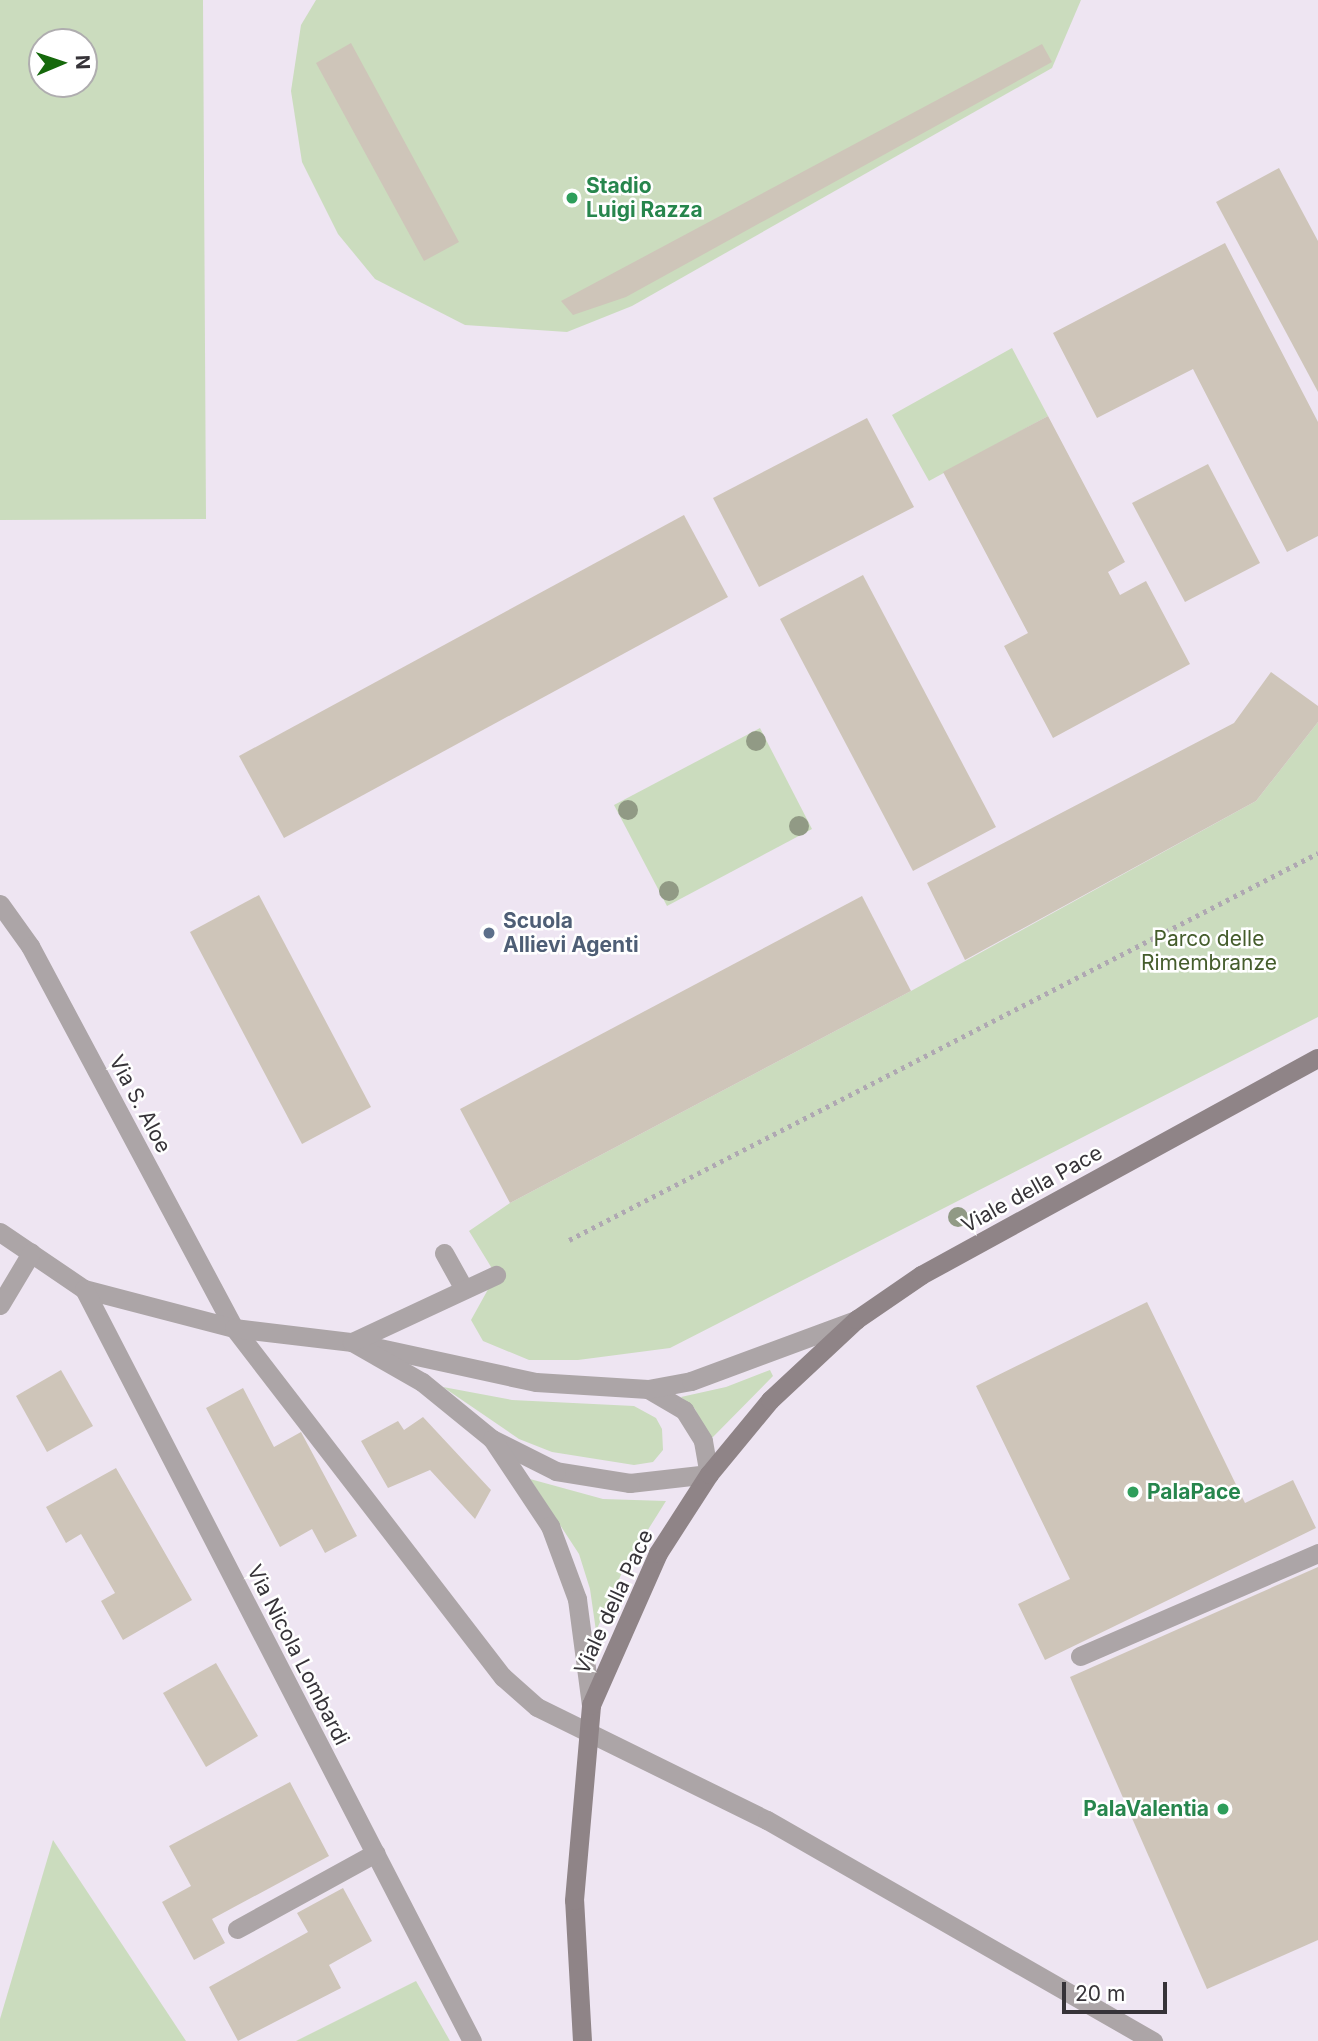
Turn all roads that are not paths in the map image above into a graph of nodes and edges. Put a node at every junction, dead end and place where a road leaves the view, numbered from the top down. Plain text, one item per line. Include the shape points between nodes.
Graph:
1 (0, 904) edge
2 (1318, 1058) edge
3 (0, 1232) edge
4 (31, 1253) junction
5 (444, 1253) dead end
6 (496, 1275) dead end
7 (84, 1289) junction
8 (464, 1289) junction
9 (0, 1305) edge
10 (857, 1319) junction
11 (233, 1328) junction
12 (352, 1342) junction
13 (648, 1389) junction
14 (492, 1439) junction
15 (709, 1474) junction
16 (1318, 1553) edge
17 (1080, 1656) dead end
18 (591, 1706) junction
19 (374, 1853) junction
20 (237, 1929) dead end
21 (472, 2041) edge
22 (582, 2041) edge
23 (1153, 2041) edge

1 - 11 street, Via S. Aloe via 30,946
2 - 10 main road, Viale della Pace via 921,1275
3 - 4 street
4 - 7 street
4 - 9 street
5 - 8 street
6 - 8 street
7 - 11 street
7 - 19 street, Via Nicola Lombardi
8 - 12 street
10 - 13 street via 691,1381
10 - 15 main road, Viale della Pace via 770,1399
11 - 12 street
11 - 23 street, Via S. Aloe via 503,1677 537,1707 778,1826
12 - 13 street via 536,1382
12 - 14 street via 422,1382
13 - 15 street via 684,1410 703,1441
14 - 15 street via 556,1471 618,1481
14 - 18 street via 550,1526 577,1599
15 - 18 main road, Viale della Pace via 658,1553
16 - 17 street
18 - 22 main road, Viale della Pace via 574,1900
19 - 20 street
19 - 21 street, Via Nicola Lombardi

